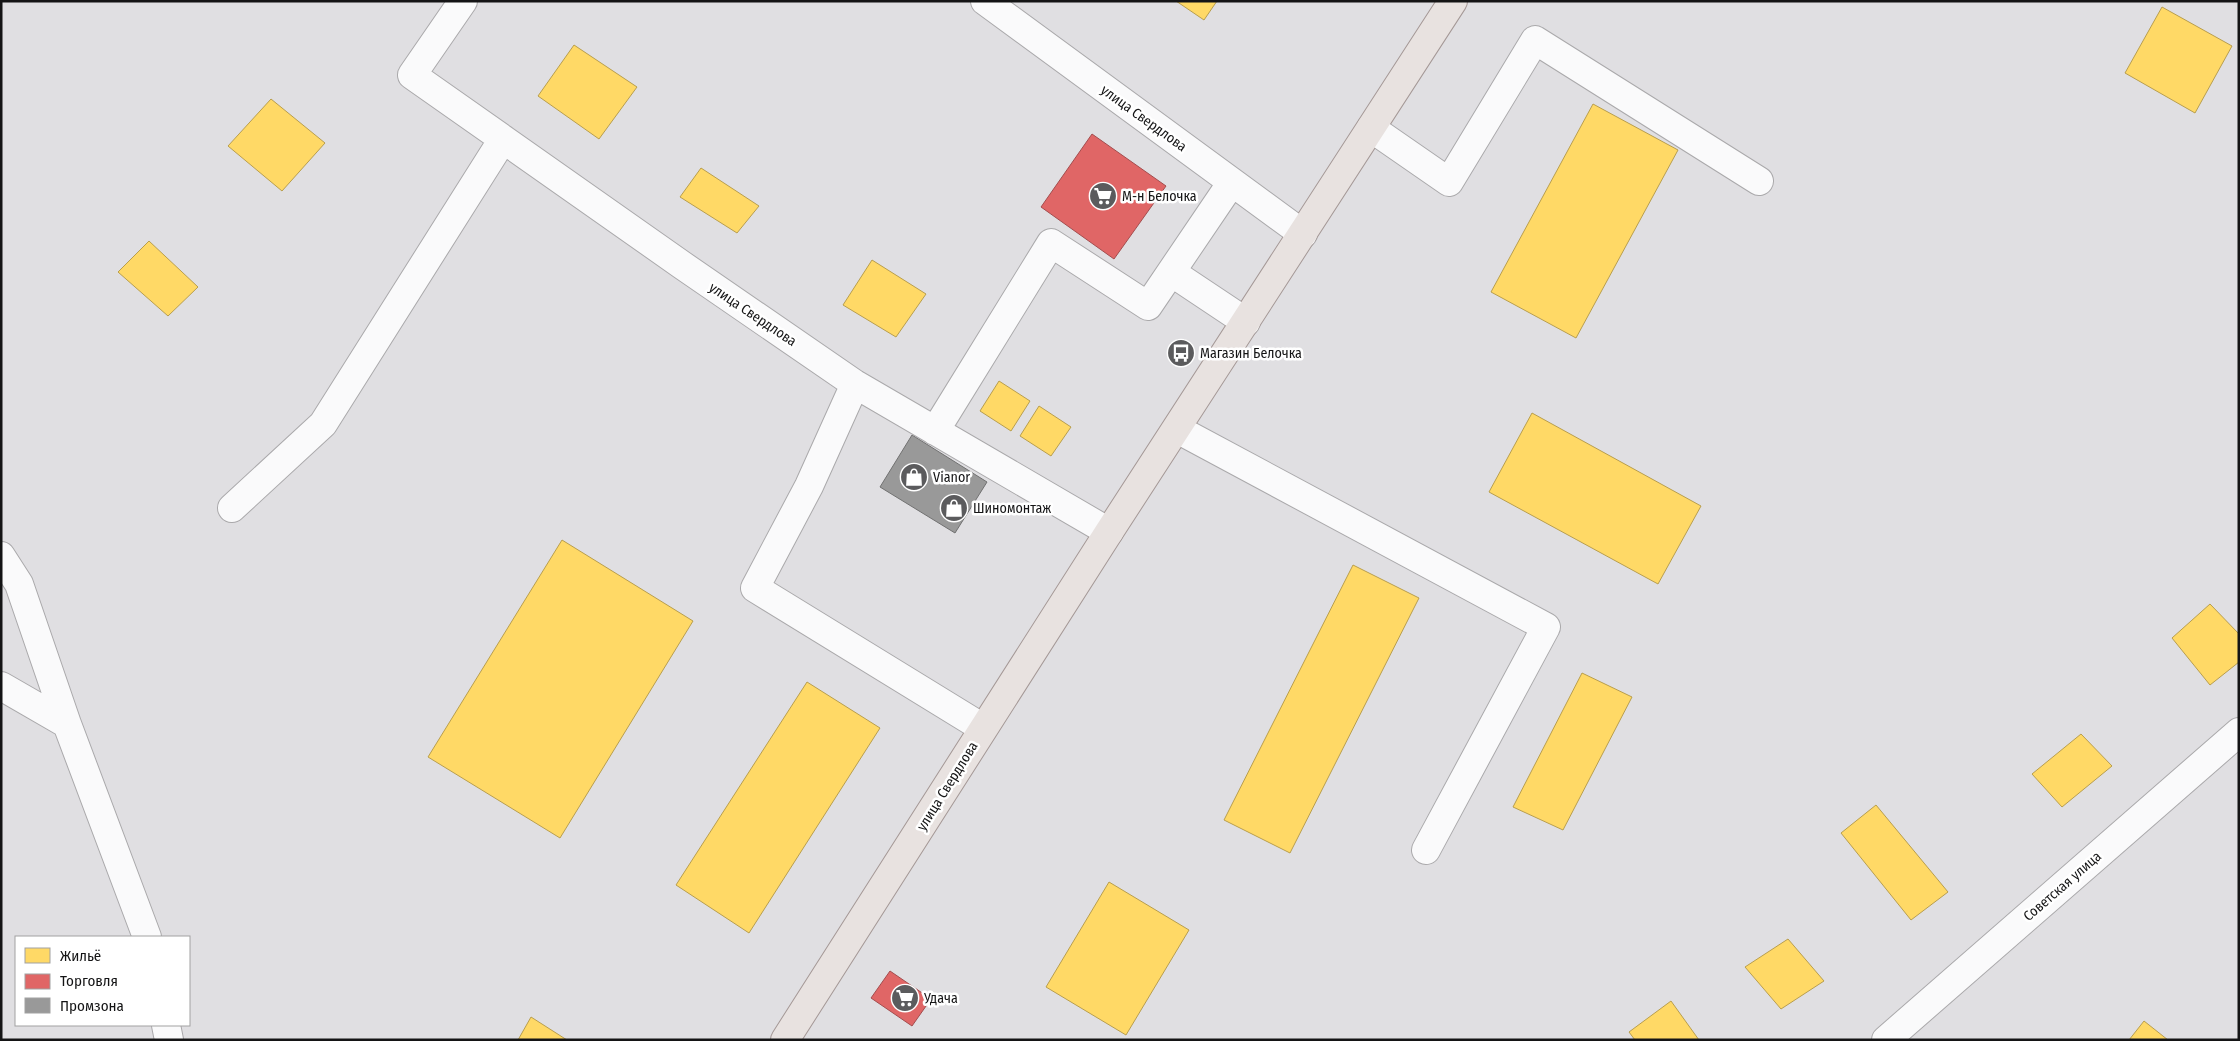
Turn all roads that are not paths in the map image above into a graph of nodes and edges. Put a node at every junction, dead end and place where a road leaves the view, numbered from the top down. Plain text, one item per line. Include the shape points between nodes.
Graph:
1 (463, 1) edge
2 (986, 1) edge
3 (1453, 1) edge
4 (1371, 128) junction
5 (503, 139) junction
6 (1759, 181) dead end
7 (1232, 182) junction
8 (1303, 234) junction
9 (1171, 272) junction
10 (1246, 322) junction
11 (855, 384) junction
12 (1177, 429) junction
13 (936, 431) junction
14 (232, 508) dead end
15 (1109, 532) junction
16 (1, 556) edge
17 (1, 686) edge
18 (67, 724) junction
19 (983, 728) junction
20 (2239, 732) edge
21 (1426, 850) dead end
22 (147, 936) edge
23 (166, 1026) edge
24 (169, 1040) edge
25 (786, 1040) edge
26 (1886, 1040) edge

1 - 5 street, улица Свердлова via 412,74
2 - 7 street, улица Свердлова
3 - 4 main road, улица Свердлова
4 - 6 street via 1450,182 1535,40
4 - 8 main road, улица Свердлова
5 - 11 street, улица Свердлова
5 - 14 street via 323,424
7 - 8 street, улица Свердлова
7 - 9 street
8 - 10 main road, улица Свердлова
9 - 10 street
9 - 13 street via 1148,306 1051,243
10 - 12 main road, улица Свердлова
11 - 13 street, улица Свердлова
11 - 19 street via 809,486 755,588
12 - 15 main road, улица Свердлова
12 - 21 street via 1546,626
13 - 15 street, улица Свердлова
15 - 19 main road, улица Свердлова
16 - 18 street via 19,584
17 - 18 street
18 - 22 street
19 - 25 main road, улица Свердлова
20 - 26 street, Советская улица
23 - 24 street

